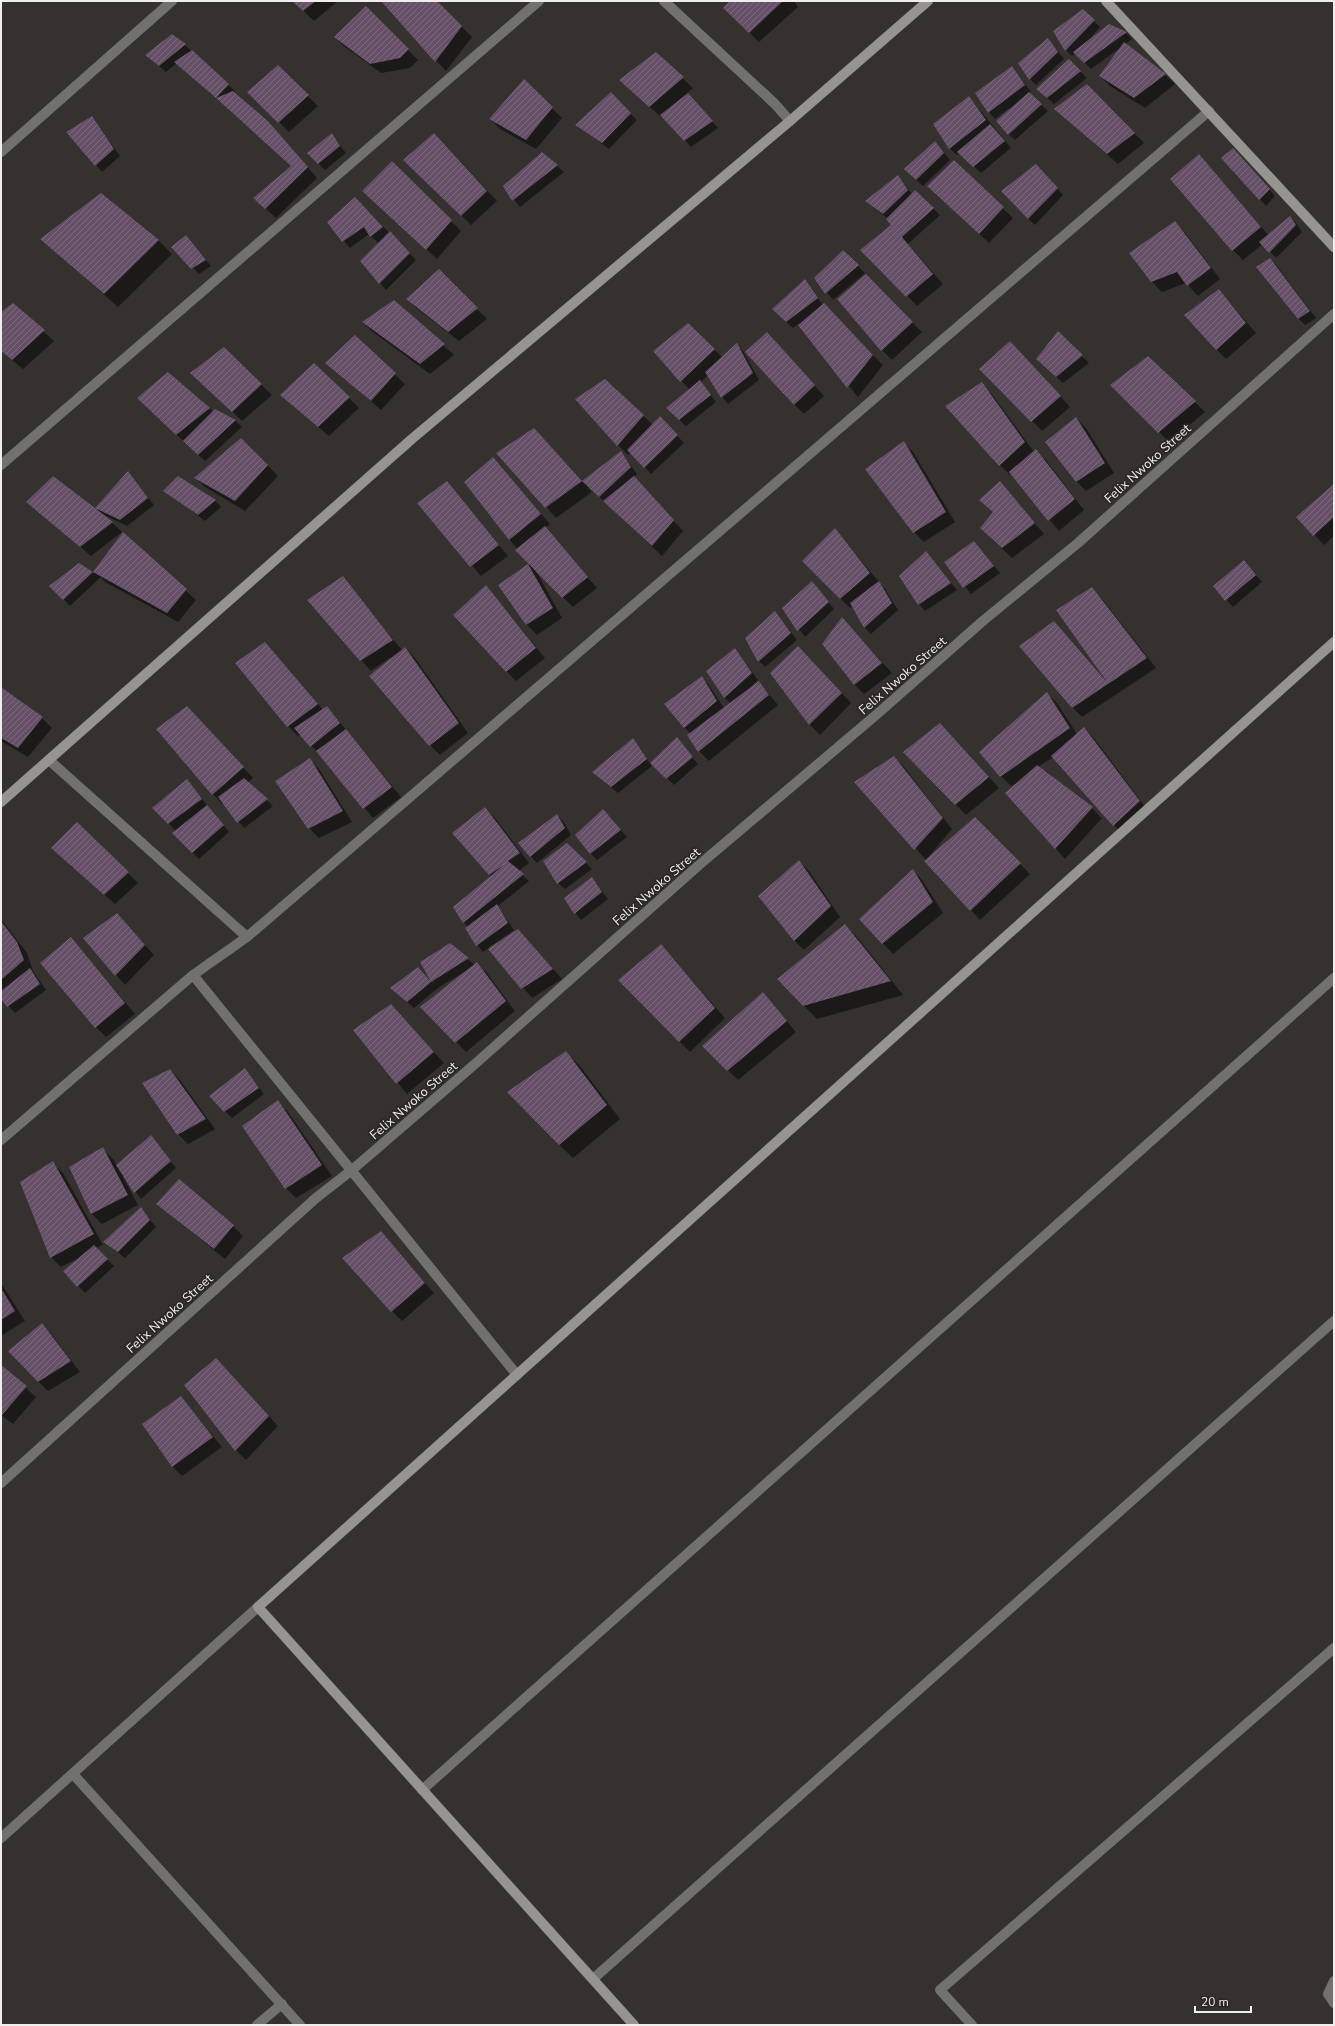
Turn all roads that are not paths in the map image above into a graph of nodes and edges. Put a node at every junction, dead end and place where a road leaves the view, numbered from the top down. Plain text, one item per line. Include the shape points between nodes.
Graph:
1 (172, 1) edge
2 (539, 1) edge
3 (664, 1) edge
4 (928, 1) edge
5 (1106, 1) edge
6 (1209, 111) junction
7 (790, 120) junction
8 (1, 152) edge
9 (1334, 247) edge
10 (1334, 314) edge
11 (1, 465) edge
12 (1334, 642) edge
13 (49, 760) junction
14 (1, 802) edge
15 (247, 937) junction
16 (193, 975) junction
17 (1334, 978) edge
18 (1, 1140) edge
19 (352, 1170) junction
20 (1334, 1320) edge
21 (517, 1375) junction
22 (1, 1482) edge
23 (258, 1606) junction
24 (1334, 1648) edge
25 (73, 1774) junction
26 (422, 1790) junction
27 (1, 1838) edge
28 (593, 1979) junction
29 (1334, 1981) edge
30 (1334, 2003) edge
31 (282, 2004) junction
32 (257, 2025) edge
33 (300, 2025) edge
34 (634, 2025) edge
35 (972, 2025) edge

1 - 8 street
2 - 11 street
3 - 7 street
4 - 7 street
5 - 6 street
6 - 9 street
6 - 15 street
7 - 13 street via 412,438
10 - 19 street, Felix Nwoko Street via 1078,542 699,865
12 - 21 street
13 - 14 street
13 - 15 street
15 - 16 street
16 - 18 street
16 - 19 street
17 - 26 street
19 - 21 street
19 - 22 street, Felix Nwoko Street via 316,1198
20 - 28 street
21 - 23 street
23 - 25 street
23 - 26 street
24 - 35 street via 940,1990
25 - 27 street
25 - 31 street
26 - 28 street
28 - 34 street
29 - 30 street via 1328,1994
31 - 32 street
31 - 33 street

